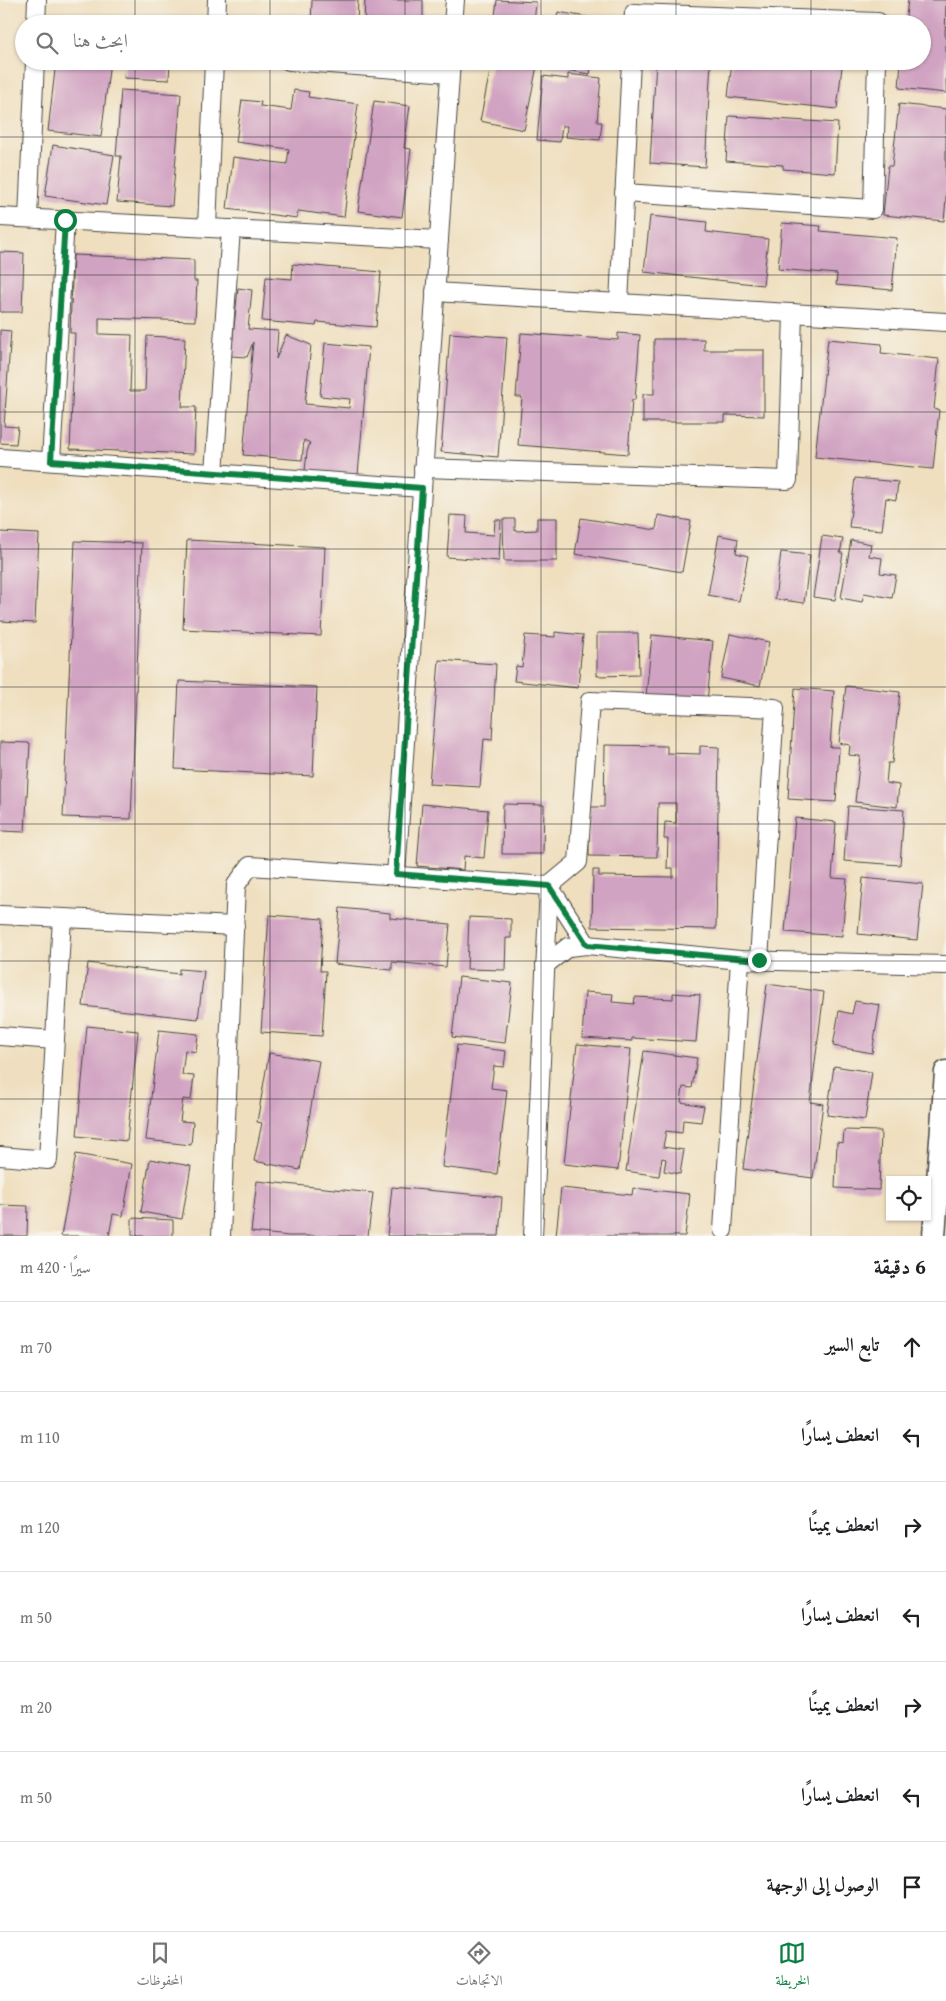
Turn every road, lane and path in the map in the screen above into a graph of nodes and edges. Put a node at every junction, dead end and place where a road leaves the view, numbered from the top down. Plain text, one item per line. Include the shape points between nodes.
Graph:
1 (37, 0) edge
2 (217, 0) edge
3 (455, 0) edge
4 (36, 15) edge
5 (216, 15) edge
6 (454, 15) edge
7 (634, 15) edge
8 (688, 15) edge
9 (35, 70) edge
10 (214, 70) edge
11 (450, 70) edge
12 (631, 70) edge
13 (877, 70) edge
14 (624, 193) junction
15 (0, 217) edge
16 (28, 218) junction
17 (65, 220) junction
18 (207, 227) junction
19 (231, 229) junction
20 (438, 240) junction
21 (435, 292) junction
22 (619, 304) junction
23 (793, 313) junction
24 (946, 322) edge
25 (0, 458) edge
26 (51, 461) junction
27 (423, 468) junction
28 (214, 473) junction
29 (422, 488) junction
30 (396, 874) junction
31 (549, 886) junction
32 (0, 915) edge
33 (62, 918) junction
34 (235, 926) junction
35 (587, 945) junction
36 (740, 960) junction
37 (759, 960) junction
38 (545, 965) junction
39 (946, 965) edge
40 (0, 1036) edge
41 (55, 1040) junction
42 (946, 1072) edge
43 (0, 1156) edge
44 (723, 1230) dead end
45 (221, 1236) edge
46 (533, 1236) edge
47 (934, 1236) edge

1 - 4 street
2 - 5 street
3 - 6 street
7 - 8 street
9 - 16 street
10 - 18 street
11 - 20 street
12 - 14 street
13 - 14 street via 873,209
14 - 22 street
15 - 16 street
16 - 17 street
17 - 18 street
17 - 26 street
18 - 19 street
19 - 20 street
19 - 28 street
20 - 21 street
21 - 22 street
21 - 27 street
22 - 23 street
23 - 24 street
23 - 27 street via 788,480
25 - 26 street
26 - 28 street
27 - 29 street
28 - 29 street
29 - 30 street
30 - 31 street
30 - 34 street via 250,866 236,885
31 - 35 street
31 - 37 street via 578,862 590,701 775,708
31 - 38 street
32 - 33 street
33 - 34 street
33 - 41 street
34 - 45 street
35 - 36 street
35 - 38 street via 568,947
36 - 37 street
36 - 44 street
37 - 39 street
38 - 46 street
40 - 41 street
41 - 43 street via 48,1160
42 - 47 street

